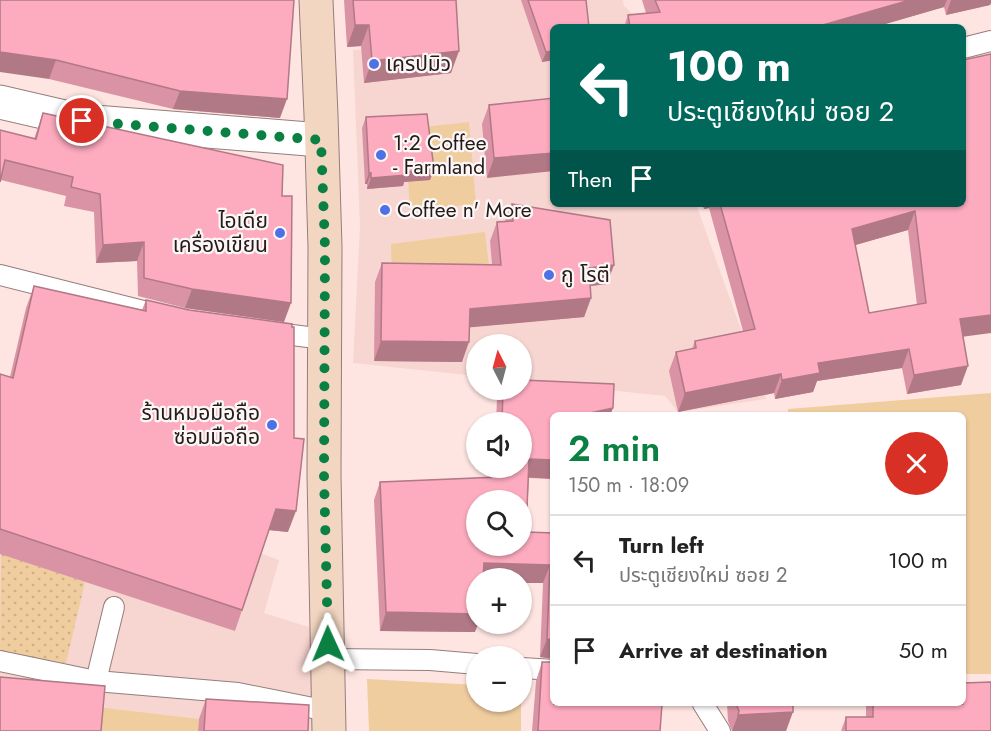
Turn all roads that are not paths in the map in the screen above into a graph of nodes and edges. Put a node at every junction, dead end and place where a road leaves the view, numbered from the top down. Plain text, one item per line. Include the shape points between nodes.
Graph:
1 (316, 0) edge
2 (991, 41) edge
3 (966, 47) edge
4 (0, 102) edge
5 (321, 140) junction
6 (0, 275) edge
7 (171, 318) edge
8 (249, 329) edge
9 (324, 339) junction
10 (114, 607) dead end
11 (328, 659) junction
12 (0, 661) edge
13 (466, 663) edge
14 (532, 669) edge
15 (550, 670) edge
16 (96, 681) junction
17 (705, 706) edge
18 (329, 721) edge
19 (720, 731) edge

1 - 5 street
2 - 3 lane
4 - 5 street via 82,121
5 - 9 street
6 - 7 lane
8 - 9 lane
9 - 11 street
10 - 16 lane
11 - 13 lane
11 - 18 street
12 - 16 lane
14 - 15 lane
16 - 18 lane via 238,693
17 - 19 lane

